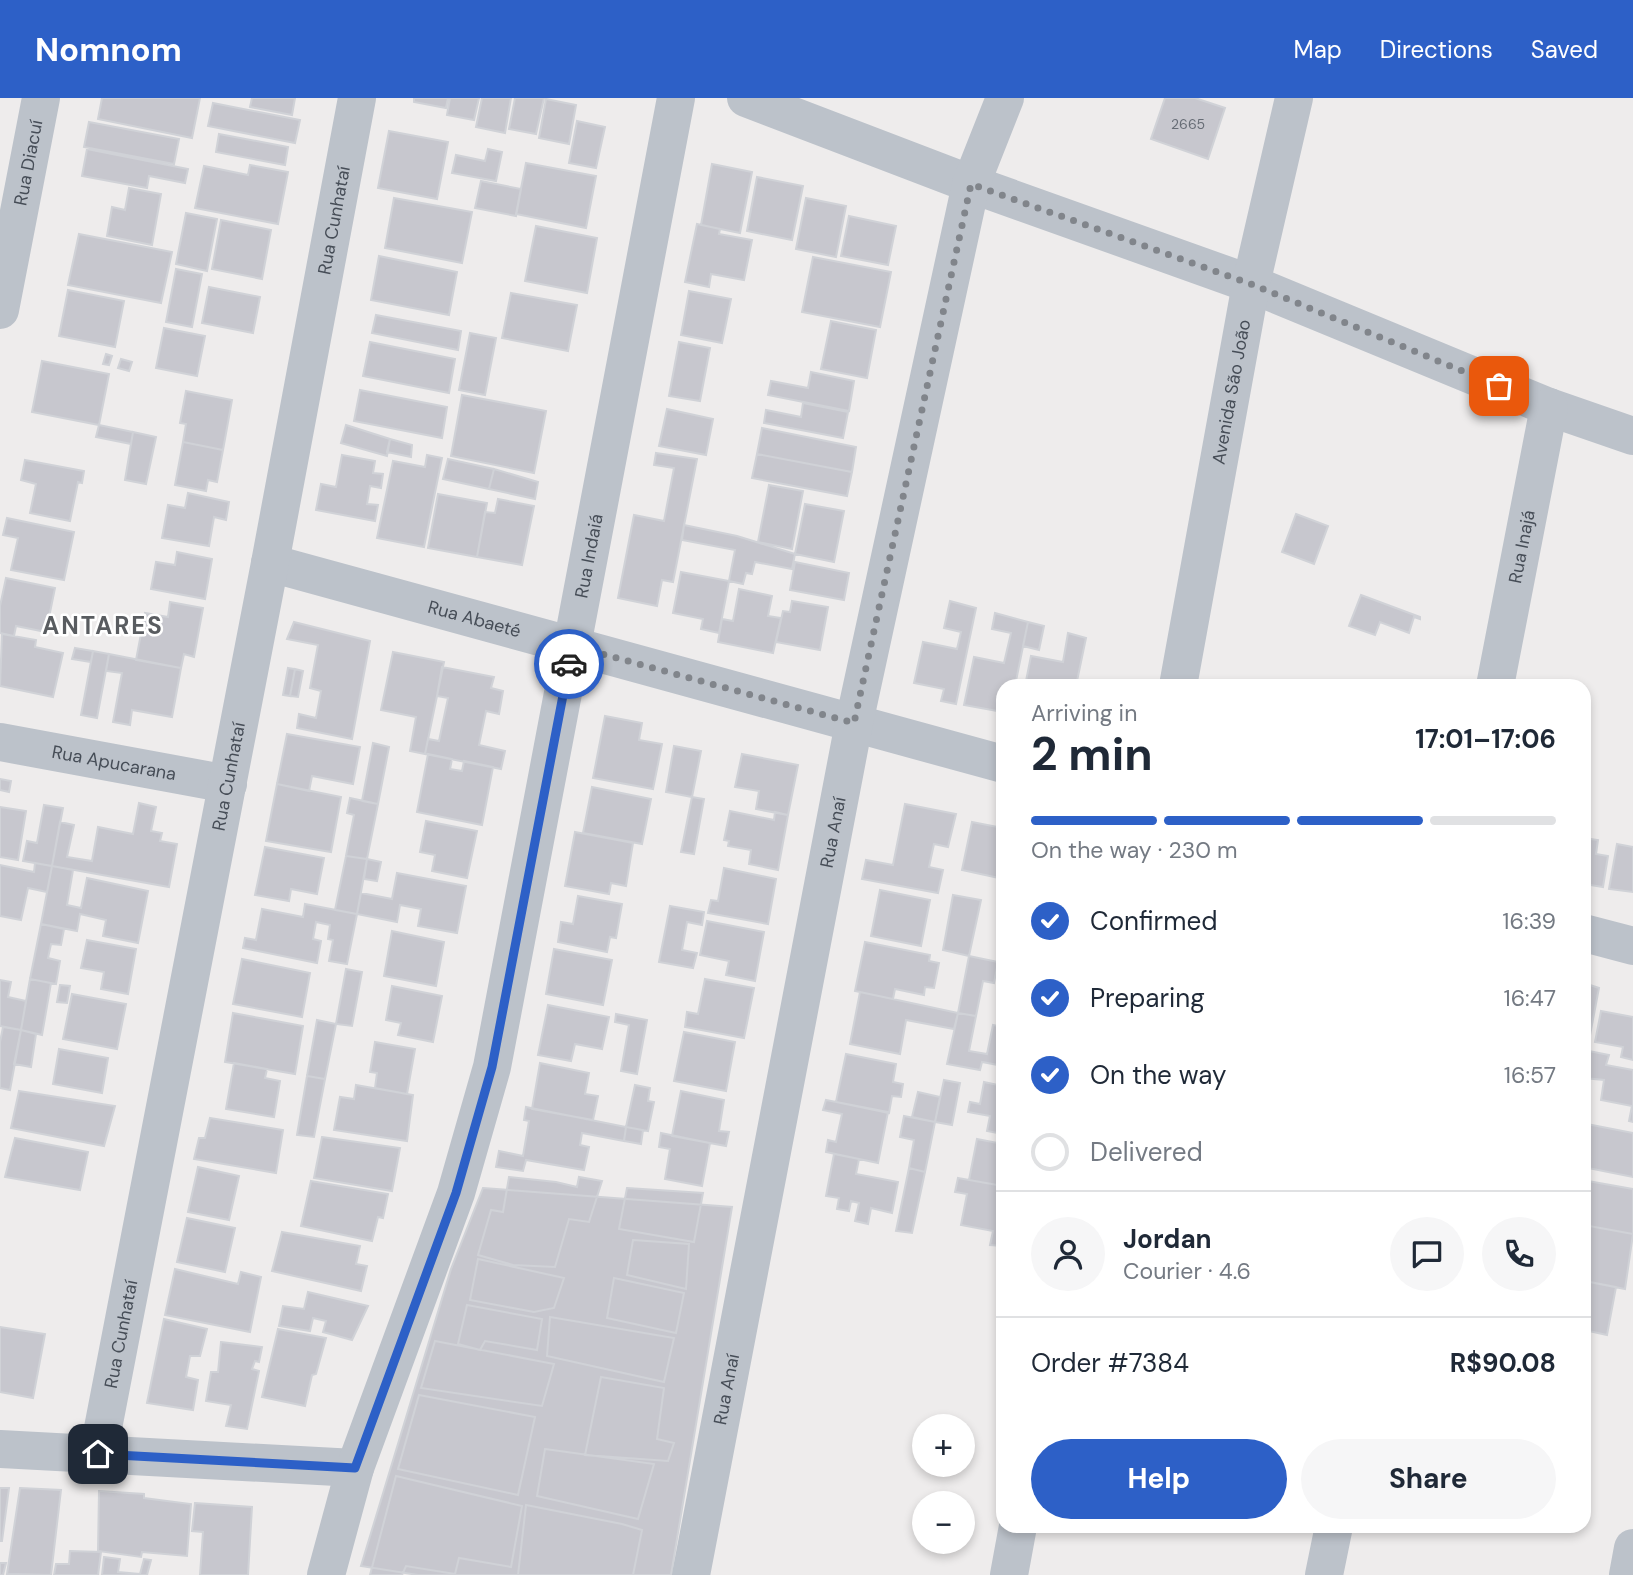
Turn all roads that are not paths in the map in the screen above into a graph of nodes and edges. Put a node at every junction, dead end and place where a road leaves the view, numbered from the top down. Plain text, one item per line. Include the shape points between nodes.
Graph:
1 (41, 98) edge
2 (357, 98) edge
3 (676, 98) edge
4 (746, 98) edge
5 (1005, 98) edge
6 (1294, 98) edge
7 (971, 184) junction
8 (1251, 284) junction
9 (0, 310) edge
10 (1549, 407) junction
11 (1633, 436) edge
12 (271, 563) junction
13 (573, 646) junction
14 (1179, 679) edge
15 (1496, 679) edge
16 (854, 723) junction
17 (0, 742) edge
18 (996, 762) edge
19 (228, 784) junction
20 (1591, 935) edge
21 (1633, 946) edge
22 (0, 1449) edge
23 (98, 1454) junction
24 (355, 1468) junction
25 (1017, 1533) edge
26 (1333, 1533) edge
27 (1633, 1548) edge
28 (326, 1575) edge
29 (691, 1575) edge
30 (1009, 1575) edge
31 (1324, 1575) edge
32 (1628, 1575) edge

1 - 9 street, Rua Diacuí
2 - 12 street, Rua Cunhataí
3 - 13 street, Rua Indaiá
4 - 7 street
5 - 7 street, Rua Anaí
6 - 8 street, Avenida São João
7 - 8 street
7 - 16 street, Rua Anaí
8 - 10 street
8 - 14 street, Avenida São João
10 - 11 street
10 - 15 street, Rua Inajá
12 - 13 street, Rua Abaeté
12 - 19 street, Rua Cunhataí
13 - 16 street, Rua Abaeté
13 - 24 street, Rua Indaiá via 492,1067 456,1193
16 - 18 street, Rua Abaeté
16 - 29 street, Rua Anaí
17 - 19 street, Rua Apucarana
19 - 23 street, Rua Cunhataí
20 - 21 street
22 - 23 street
23 - 24 street
24 - 28 street, Rua Indaiá
25 - 30 street
26 - 31 street
27 - 32 street

